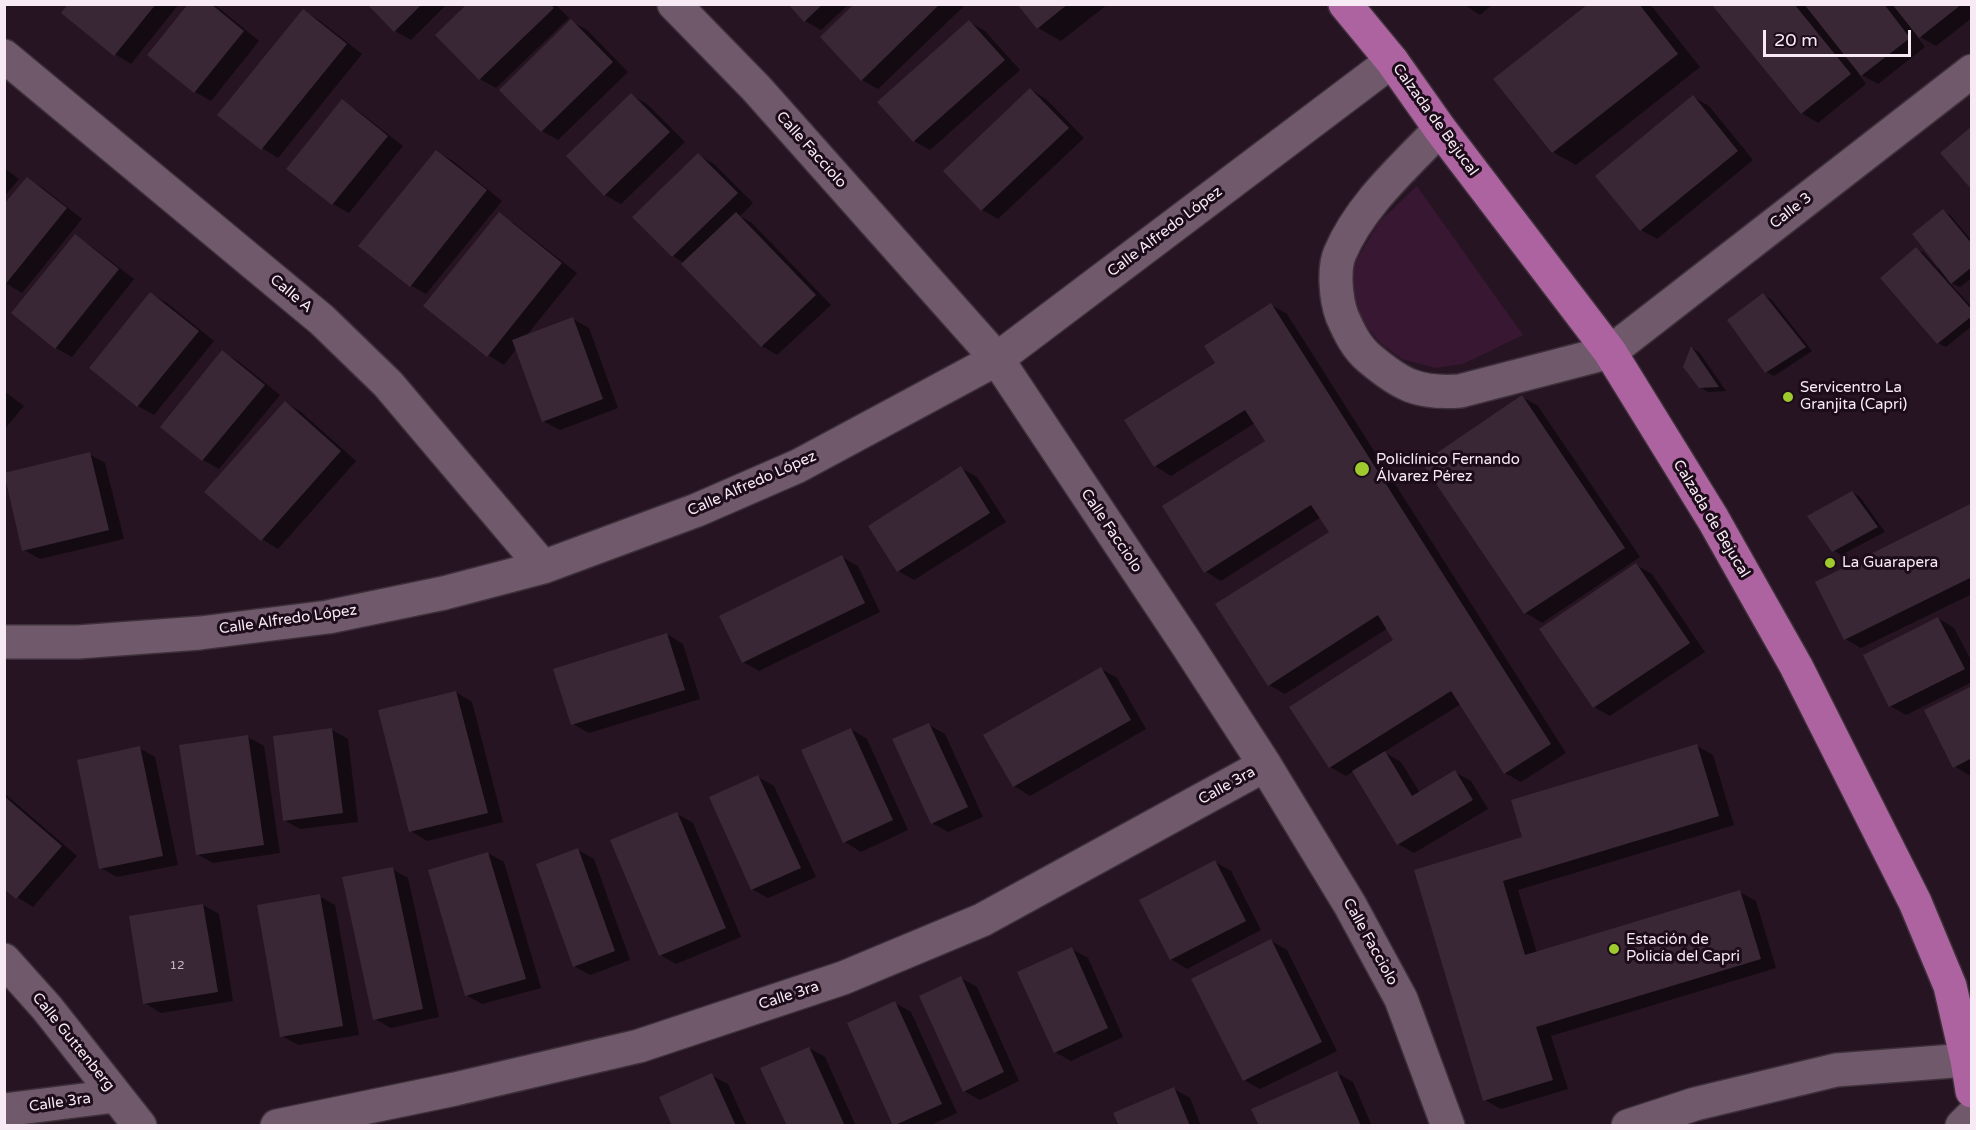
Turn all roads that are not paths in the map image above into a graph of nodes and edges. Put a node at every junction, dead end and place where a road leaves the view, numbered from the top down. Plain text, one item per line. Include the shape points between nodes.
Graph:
1 (674, 4) edge
2 (1345, 4) edge
3 (4, 56) edge
4 (1392, 61) junction
5 (1971, 70) edge
6 (1440, 129) junction
7 (1610, 352) junction
8 (997, 359) junction
9 (543, 567) junction
10 (4, 642) edge
11 (1265, 765) junction
12 (4, 960) edge
13 (1970, 1070) edge
14 (115, 1096) junction
15 (4, 1110) edge
16 (1971, 1116) edge
17 (140, 1125) edge
18 (277, 1125) edge
19 (1448, 1125) edge
20 (1628, 1125) edge
21 (1962, 1125) edge

1 - 8 street, Calle Facciolo via 756,88
2 - 4 main road, Calzada de Bejucal
3 - 9 street, Calle A via 322,320 388,384
4 - 6 main road, Calzada de Bejucal
4 - 8 street, Calle Alfredo López
5 - 7 street, Calle 3
6 - 7 main road, Calzada de Bejucal
6 - 7 street via 1375,198 1339,255 1336,286 1349,333 1386,372 1413,388 1437,393 1460,392
7 - 13 main road, Calzada de Bejucal via 1719,530 1869,807 1916,902 1950,986
8 - 9 street, Calle Alfredo López via 798,466 697,510
8 - 11 street, Calle Facciolo
9 - 10 street, Calle Alfredo López via 328,617 200,633 78,642
11 - 18 street, Calle 3ra via 982,920 843,978 639,1046
11 - 19 street, Calle Facciolo via 1350,905 1401,999
12 - 14 street, Calle Guttenberg
13 - 20 street via 1836,1070 1695,1104
14 - 15 street, Calle 3ra
14 - 17 street, Calle Guttenberg
16 - 21 street

